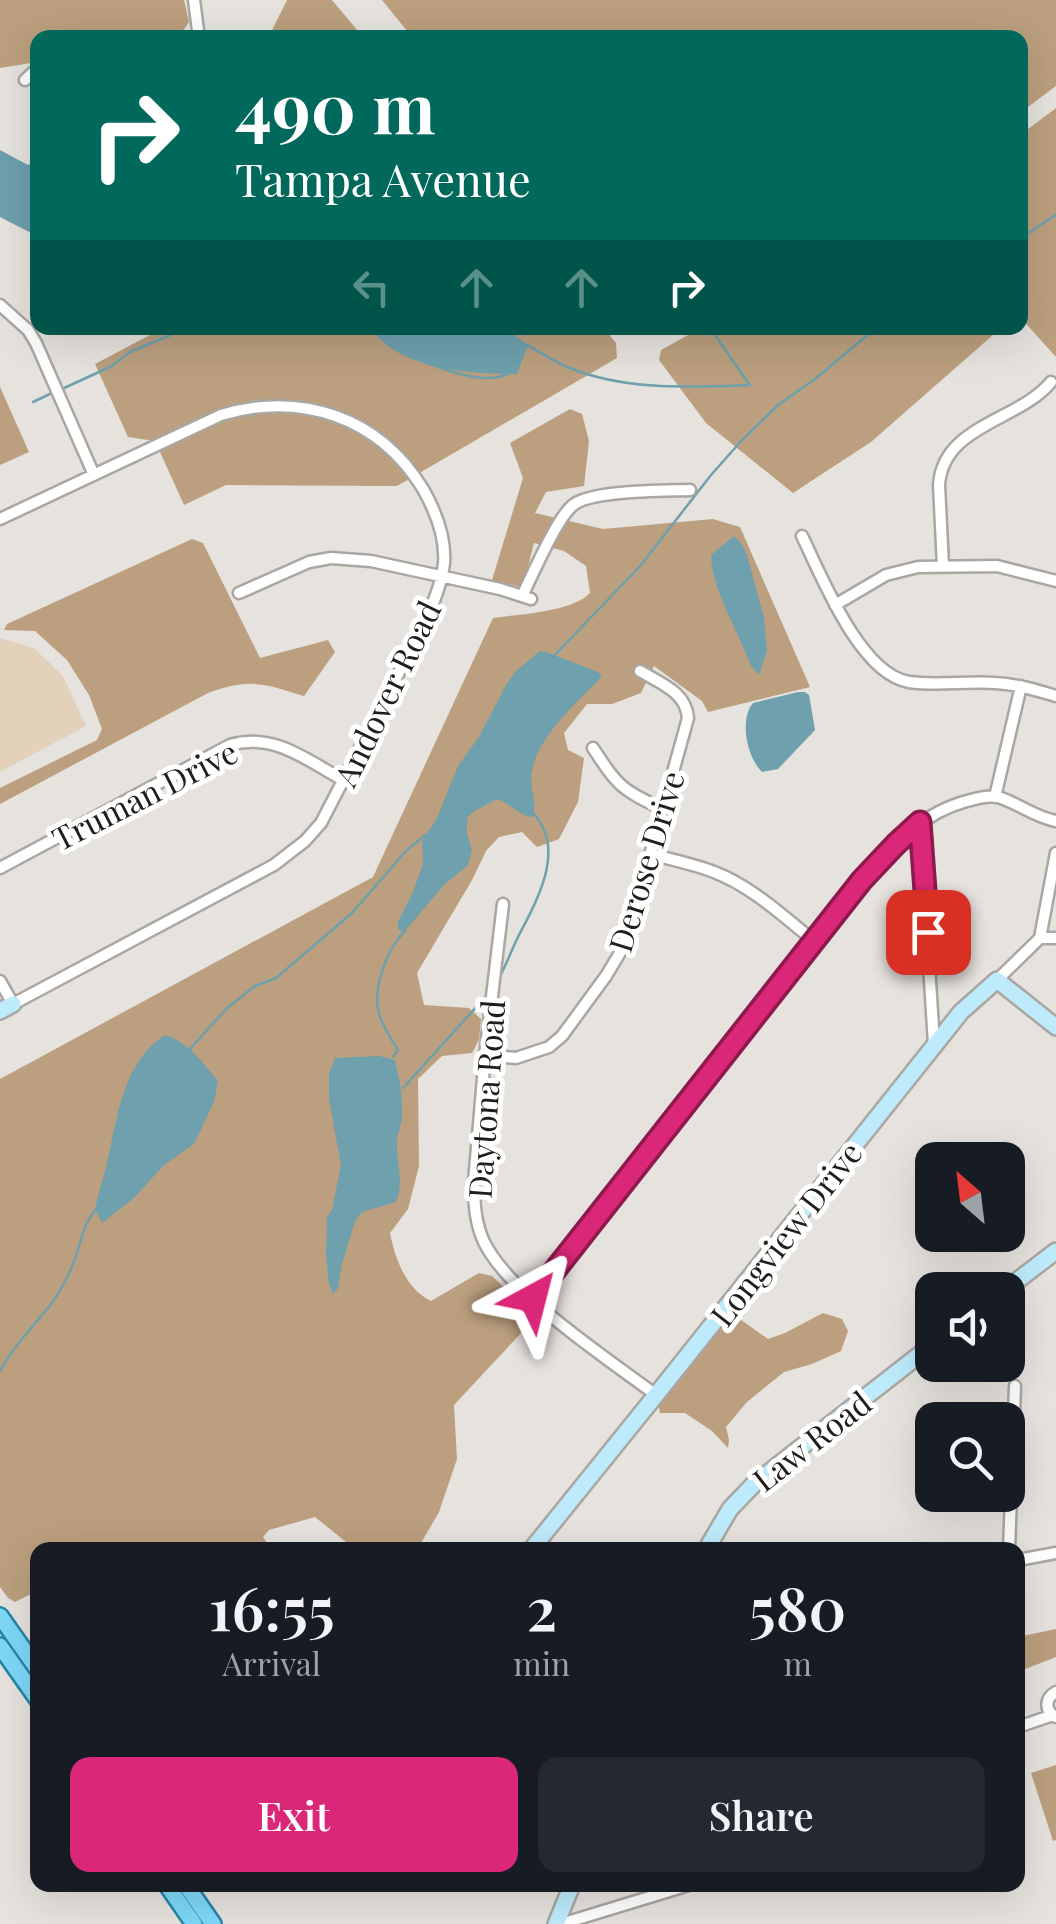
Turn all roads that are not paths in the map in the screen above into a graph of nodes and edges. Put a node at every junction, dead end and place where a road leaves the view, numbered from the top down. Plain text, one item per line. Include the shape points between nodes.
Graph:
1 (194, 0) edge
2 (198, 30) edge
3 (30, 75) edge
4 (25, 80) dead end
5 (0, 305) edge
6 (30, 324) edge
7 (36, 335) edge
8 (1051, 382) dead end
9 (94, 474) junction
10 (690, 490) dead end
11 (0, 519) edge
12 (802, 536) dead end
13 (942, 566) junction
14 (441, 576) junction
15 (1056, 581) edge
16 (240, 593) dead end
17 (835, 604) junction
18 (640, 671) dead end
19 (1020, 686) junction
20 (1056, 696) edge
21 (593, 748) dead end
22 (343, 780) junction
23 (995, 797) junction
24 (663, 808) junction
25 (1056, 821) edge
26 (920, 822) junction
27 (651, 854) junction
28 (1056, 854) edge
29 (0, 868) edge
30 (503, 904) dead end
31 (1040, 938) junction
32 (1056, 938) edge
33 (814, 941) junction
34 (997, 980) junction
35 (0, 981) edge
36 (6, 1008) edge
37 (1056, 1027) edge
38 (934, 1044) junction
39 (485, 1055) junction
40 (1056, 1251) edge
41 (1025, 1275) edge
42 (533, 1298) junction
43 (915, 1359) edge
44 (1016, 1386) dead end
45 (656, 1395) junction
46 (537, 1542) edge
47 (711, 1542) edge
48 (1010, 1542) edge
49 (1056, 1552) edge
50 (1025, 1559) edge
51 (0, 1616) edge
52 (24, 1651) junction
53 (7, 1656) edge
54 (30, 1659) edge
55 (30, 1689) edge
56 (1056, 1692) edge
57 (1054, 1716) edge
58 (1025, 1725) edge
59 (173, 1892) edge
60 (191, 1892) edge
61 (570, 1892) edge
62 (666, 1892) edge
63 (194, 1924) edge
64 (213, 1924) edge
65 (559, 1924) edge

1 - 2 street
3 - 4 street
5 - 6 street
7 - 9 street
8 - 13 street via 946,458 939,485
9 - 11 street, Andover Road
9 - 14 street, Andover Road via 238,410 278,404 327,413 376,437 416,478 440,526
10 - 14 street via 579,501 558,526 526,598
12 - 17 street
13 - 15 street via 997,566
13 - 17 street via 886,575
14 - 16 street via 330,558
14 - 22 street, Andover Road via 425,622
17 - 19 street via 875,662 898,679
18 - 24 street, Derose Drive via 680,696 688,712
19 - 20 street
19 - 23 street
21 - 24 street via 618,784
22 - 29 street, Truman Drive via 275,743 241,742
22 - 36 street, Andover Road via 321,823 274,866
23 - 25 street
23 - 26 street via 962,802
24 - 27 street, Derose Drive
26 - 33 street
26 - 38 street
27 - 33 street via 742,886
27 - 39 street, Derose Drive via 620,951 562,1036 527,1056
28 - 31 street
30 - 39 street, Daytona Road
31 - 32 street
31 - 34 street, Longview Drive
33 - 42 street
34 - 37 street
34 - 38 street, Longview Drive
35 - 36 street
38 - 45 street, Longview Drive
39 - 42 street, Daytona Road via 475,1210 494,1258
40 - 41 street
42 - 45 street, Daytona Road
43 - 47 street, Law Road via 754,1484
44 - 48 street
45 - 46 street, Longview Drive
49 - 50 street
51 - 52 main road
52 - 53 main road
52 - 54 main road
53 - 55 main road
56 - 57 street via 1047,1704
57 - 58 street
59 - 63 main road
60 - 64 main road
61 - 65 street
62 - 65 street

